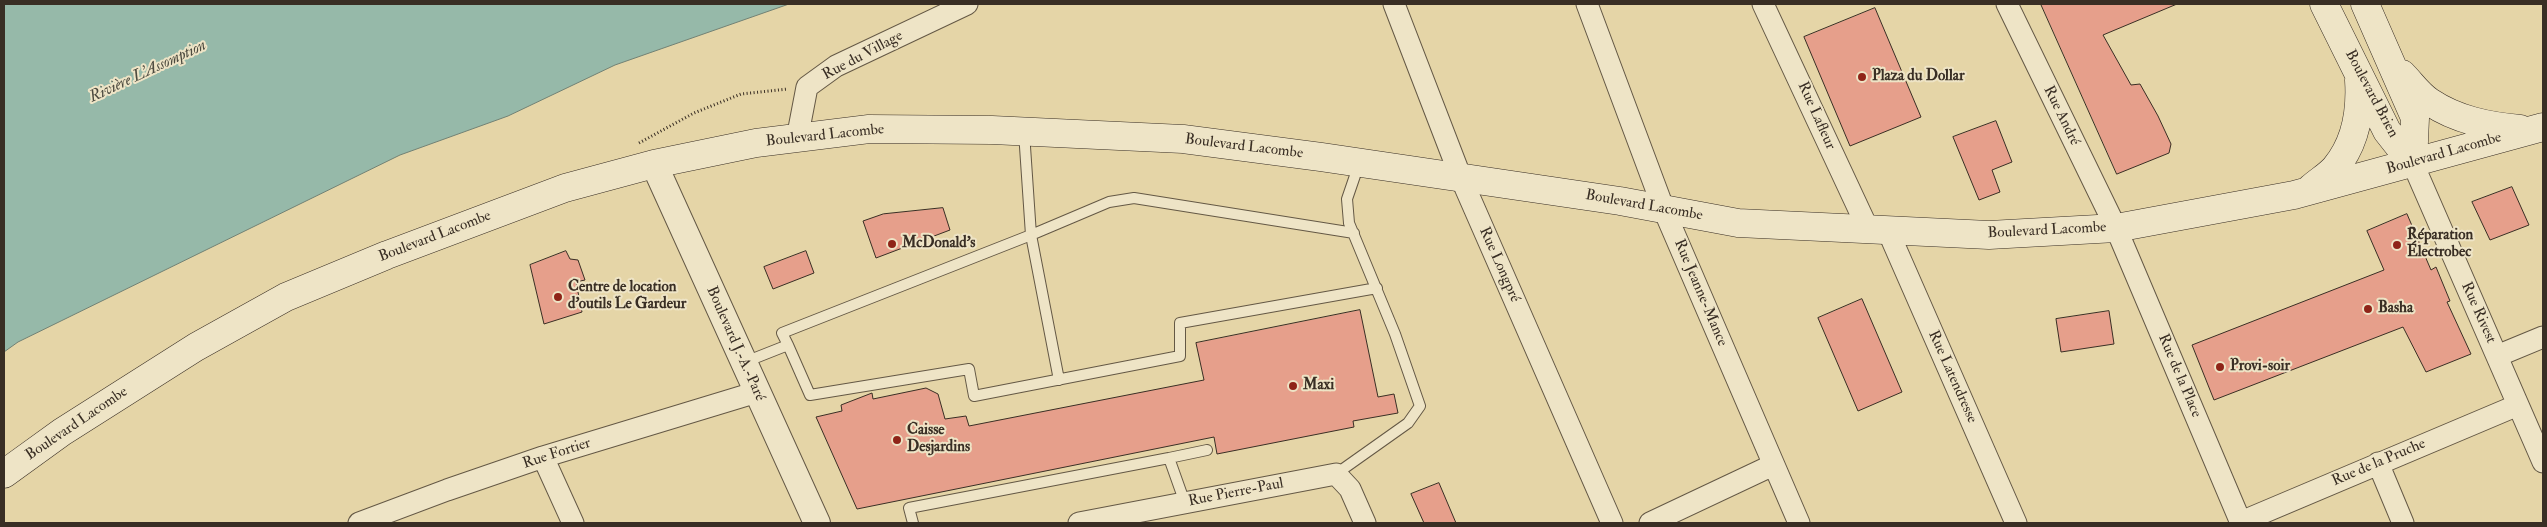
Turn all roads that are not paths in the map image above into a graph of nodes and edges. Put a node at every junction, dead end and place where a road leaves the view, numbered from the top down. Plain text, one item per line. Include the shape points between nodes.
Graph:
1 (967, 4) edge
2 (1394, 4) edge
3 (1587, 4) edge
4 (1763, 4) edge
5 (2007, 4) edge
6 (2324, 4) edge
7 (2365, 4) edge
8 (2392, 62) junction
9 (2359, 75) junction
10 (2537, 128) edge
11 (1024, 131) junction
12 (797, 139) junction
13 (1360, 163) junction
14 (654, 164) junction
15 (2413, 164) junction
16 (1461, 178) junction
17 (2308, 190) junction
18 (1664, 210) junction
19 (2116, 228) junction
20 (1878, 230) junction
21 (1354, 233) junction
22 (1031, 235) junction
23 (1377, 288) junction
24 (2543, 338) edge
25 (788, 345) junction
26 (2497, 356) junction
27 (744, 362) junction
28 (1059, 380) junction
29 (757, 392) junction
30 (2518, 405) junction
31 (1207, 450) dead end
32 (543, 457) junction
33 (1169, 458) junction
34 (2543, 462) edge
35 (2378, 463) junction
36 (1773, 465) junction
37 (4, 474) edge
38 (1336, 474) junction
39 (1185, 503) junction
40 (2241, 522) edge
41 (359, 523) edge
42 (573, 523) edge
43 (817, 523) edge
44 (913, 523) edge
45 (1079, 523) edge
46 (1365, 523) edge
47 (1612, 523) edge
48 (1650, 523) edge
49 (1798, 523) edge
50 (2016, 523) edge
51 (2403, 523) edge

1 - 12 street, Rue du Village via 836,66 807,87
2 - 16 street, Rue Longpré
3 - 18 street, Rue Jeanne-Mance
4 - 20 street, Rue Lafleur
5 - 19 street, Rue André
6 - 9 main road, Boulevard Brien
7 - 8 main road, Boulevard Brien
8 - 10 main road via 2428,101 2457,117 2491,126
8 - 15 main road, Boulevard Brien via 2415,118
9 - 15 main road, Boulevard Brien via 2387,131
9 - 17 main road via 2361,103 2350,145 2335,168
10 - 15 main road, Boulevard Lacombe
11 - 12 main road, Boulevard Lacombe via 869,129
11 - 13 main road, Boulevard Lacombe via 1183,139
11 - 22 lane
12 - 14 main road, Boulevard Lacombe via 756,143
13 - 16 main road, Boulevard Lacombe
13 - 21 lane via 1347,200 1349,223
14 - 27 street, Boulevard J.-A.-Paré
14 - 37 main road, Boulevard Lacombe via 565,188 286,297 196,347 62,432
15 - 17 main road, Boulevard Lacombe
15 - 26 street, Rue Rivest
16 - 18 main road, Boulevard Lacombe
16 - 47 street, Rue Longpré
17 - 19 main road, Boulevard Lacombe
18 - 20 main road, Boulevard Lacombe via 1738,223
18 - 36 street, Rue Jeanne-Mance
19 - 20 main road, Boulevard Lacombe via 1989,234
19 - 40 street, Rue de la Place
20 - 50 street, Rue Latendresse
21 - 22 lane via 1134,198 1109,202
21 - 23 lane
22 - 25 lane via 782,333
22 - 28 lane
23 - 28 lane via 1180,324 1180,356
23 - 38 lane via 1420,406 1408,423
24 - 26 street
25 - 27 lane
25 - 28 lane via 810,395 970,369 974,396
26 - 30 street, Rue Rivest
27 - 29 street, Boulevard J.-A.-Paré
29 - 32 street, Rue Fortier
29 - 43 street, Boulevard J.-A.-Paré
30 - 34 street, Rue Rivest
30 - 35 street, Rue de la Pruche
31 - 33 lane
32 - 41 street, Rue Fortier
32 - 42 street
33 - 39 lane
33 - 44 lane via 909,508
35 - 40 street, Rue de la Pruche
35 - 51 street
36 - 48 street
36 - 49 street, Rue Jeanne-Mance
38 - 39 street, Rue Pierre-Paul
38 - 46 street via 1350,489
39 - 45 street, Rue Pierre-Paul

